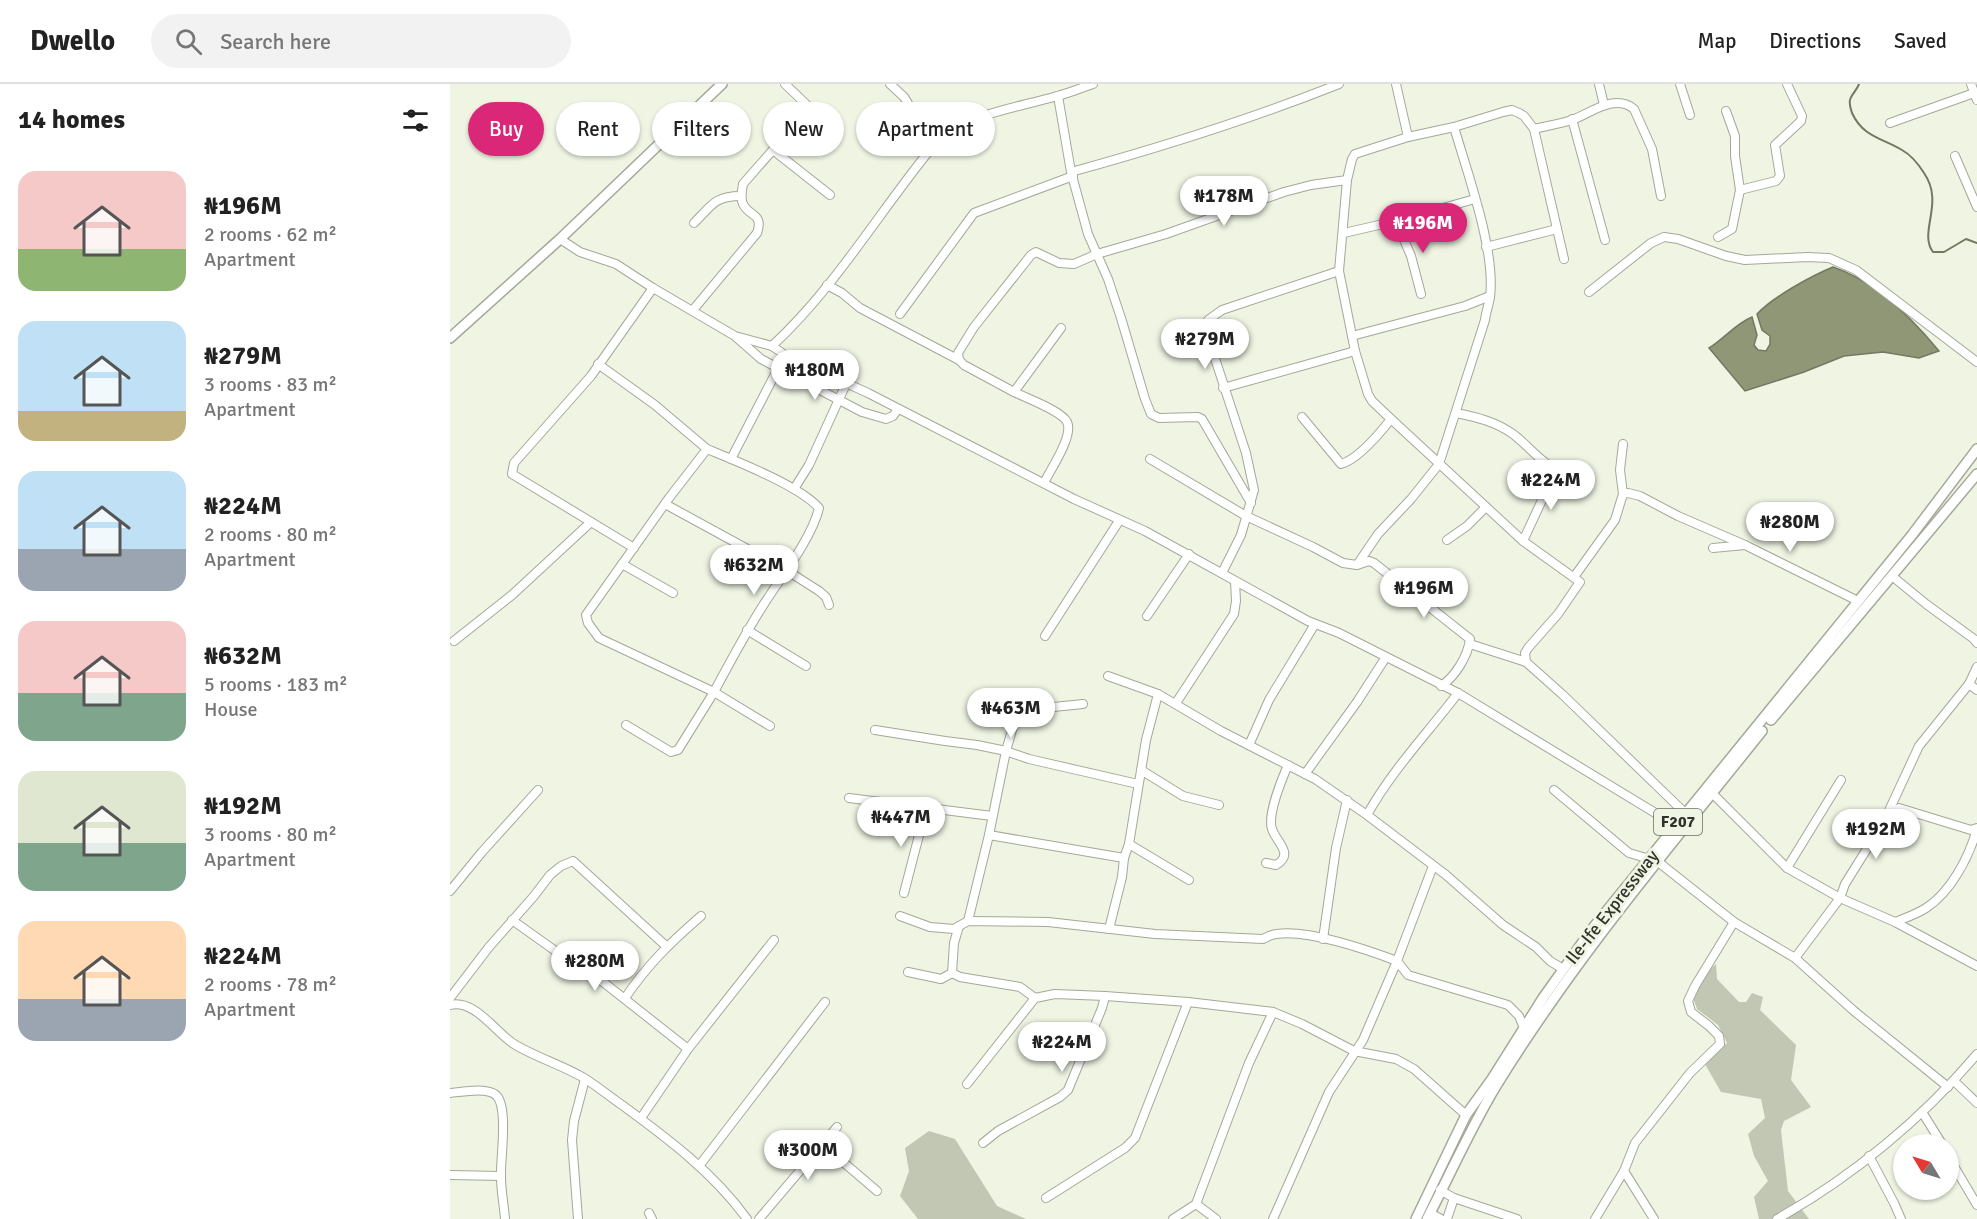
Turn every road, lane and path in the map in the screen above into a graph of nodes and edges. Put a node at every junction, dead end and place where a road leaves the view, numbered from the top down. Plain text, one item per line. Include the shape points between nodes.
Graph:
1 (722, 84) edge
2 (785, 84) edge
3 (890, 84) edge
4 (1093, 84) edge
5 (1338, 84) edge
6 (1396, 84) edge
7 (1599, 84) edge
8 (1680, 84) edge
9 (1787, 84) edge
10 (1971, 84) edge
11 (1058, 96) junction
12 (1976, 96) edge
13 (804, 102) edge
14 (907, 102) edge
15 (1604, 105) junction
16 (1726, 111) dead end
17 (995, 113) edge
18 (1690, 115) dead end
19 (1572, 120) junction
20 (1890, 123) dead end
21 (1454, 127) junction
22 (1534, 129) junction
23 (1408, 137) junction
24 (768, 156) edge
25 (781, 156) edge
26 (926, 156) edge
27 (1955, 156) dead end
28 (1072, 174) junction
29 (1347, 180) junction
30 (1740, 190) junction
31 (830, 195) dead end
32 (741, 196) junction
33 (1661, 196) dead end
34 (1475, 199) junction
35 (1977, 207) edge
36 (1396, 221) junction
37 (694, 223) dead end
38 (1557, 229) junction
39 (1344, 233) junction
40 (1718, 237) dead end
41 (560, 239) junction
42 (1605, 240) dead end
43 (1486, 247) junction
44 (1097, 254) junction
45 (1564, 260) dead end
46 (1339, 272) junction
47 (827, 285) junction
48 (653, 288) junction
49 (1589, 292) dead end
50 (1421, 294) dead end
51 (1490, 296) junction
52 (693, 310) junction
53 (900, 314) dead end
54 (1061, 328) dead end
55 (735, 336) junction
56 (1352, 336) junction
57 (450, 338) edge
58 (772, 346) junction
59 (1354, 351) junction
60 (785, 355) junction
61 (958, 360) junction
62 (1977, 362) edge
63 (598, 364) junction
64 (778, 368) junction
65 (846, 384) junction
66 (1223, 387) junction
67 (1014, 392) junction
68 (839, 399) junction
69 (898, 409) junction
70 (1456, 413) junction
71 (1302, 417) dead end
72 (1391, 419) junction
73 (1623, 444) dead end
74 (707, 449) junction
75 (1977, 449) edge
76 (731, 459) junction
77 (1149, 459) dead end
78 (1440, 464) junction
79 (1556, 470) junction
80 (1566, 473) dead end
81 (1977, 474) edge
82 (1044, 483) junction
83 (794, 489) junction
84 (1623, 494) junction
85 (1251, 503) junction
86 (665, 504) junction
87 (1486, 507) junction
88 (1246, 516) junction
89 (1119, 521) junction
90 (591, 522) junction
91 (1912, 535) junction
92 (1447, 540) dead end
93 (1523, 541) junction
94 (1920, 542) junction
95 (1745, 545) junction
96 (634, 548) junction
97 (1713, 548) dead end
98 (1189, 554) junction
99 (1892, 560) junction
100 (622, 564) junction
101 (1357, 565) junction
102 (1900, 567) junction
103 (786, 570) junction
104 (1222, 573) junction
105 (1892, 576) junction
106 (1574, 577) junction
107 (1235, 580) junction
108 (674, 592) dead end
109 (1858, 601) junction
110 (829, 605) dead end
111 (1147, 616) dead end
112 (1315, 624) junction
113 (747, 630) junction
114 (1045, 636) dead end
115 (454, 641) dead end
116 (1977, 643) edge
117 (1470, 644) junction
118 (1386, 657) junction
119 (1526, 662) junction
120 (806, 666) dead end
121 (1977, 668) edge
122 (1108, 676) dead end
123 (1969, 684) junction
124 (1441, 686) junction
125 (1977, 690) edge
126 (714, 692) junction
127 (1458, 693) junction
128 (1158, 694) junction
129 (1176, 703) junction
130 (1083, 704) dead end
131 (626, 725) dead end
132 (770, 726) dead end
133 (875, 730) dead end
134 (1250, 745) junction
135 (1006, 751) junction
136 (1288, 765) junction
137 (1141, 770) junction
138 (1305, 774) junction
139 (1841, 780) dead end
140 (1138, 784) junction
141 (538, 790) dead end
142 (1554, 790) dead end
143 (1713, 794) junction
144 (849, 798) dead end
145 (1347, 800) junction
146 (1219, 805) dead end
147 (924, 806) junction
148 (1685, 813) junction
149 (1368, 815) junction
150 (992, 816) junction
151 (1883, 822) junction
152 (1675, 825) junction
153 (1977, 828) edge
154 (989, 835) junction
155 (1129, 844) junction
156 (1124, 858) junction
157 (1654, 860) junction
158 (1266, 863) dead end
159 (1433, 866) junction
160 (1787, 868) junction
161 (1189, 880) dead end
162 (450, 891) edge
163 (904, 893) dead end
164 (1840, 898) junction
165 (701, 916) dead end
166 (900, 916) dead end
167 (512, 920) junction
168 (968, 921) junction
169 (1734, 922) junction
170 (1895, 922) junction
171 (959, 926) junction
172 (1109, 929) junction
173 (1323, 939) junction
174 (774, 940) dead end
175 (666, 946) junction
176 (1795, 958) junction
177 (1397, 961) junction
178 (1977, 966) edge
179 (1563, 969) junction
180 (908, 972) dead end
181 (952, 974) junction
182 (1105, 996) junction
183 (450, 998) edge
184 (625, 998) junction
185 (1035, 998) junction
186 (825, 1002) dead end
187 (1188, 1002) junction
188 (450, 1005) edge
189 (1540, 1010) junction
190 (1273, 1012) junction
191 (1524, 1028) junction
192 (688, 1049) junction
193 (1354, 1052) junction
194 (1977, 1054) edge
195 (585, 1079) junction
196 (967, 1084) dead end
197 (1951, 1084) junction
198 (450, 1093) edge
199 (1977, 1103) edge
200 (1922, 1112) junction
201 (1466, 1115) junction
202 (641, 1118) junction
203 (837, 1127) dead end
204 (1936, 1134) edge
205 (983, 1143) dead end
206 (822, 1144) junction
207 (1869, 1156) junction
208 (699, 1166) junction
209 (1624, 1171) junction
210 (450, 1175) edge
211 (1959, 1175) edge
212 (501, 1176) junction
213 (1440, 1190) junction
214 (877, 1191) dead end
215 (1046, 1198) dead end
216 (1454, 1198) junction
217 (1196, 1204) junction
218 (1977, 1205) edge
219 (1429, 1216) edge
220 (505, 1219) edge
221 (579, 1219) edge
222 (747, 1219) edge
223 (759, 1219) edge
224 (1173, 1219) edge
225 (1216, 1219) edge
226 (1273, 1219) edge
227 (1416, 1219) edge
228 (1441, 1219) edge
229 (1447, 1219) edge
230 (1517, 1219) edge
231 (1595, 1219) edge
232 (1654, 1219) edge
233 (1777, 1219) edge
234 (1901, 1219) edge

1 - 41 main road
2 - 13 street
3 - 14 street
4 - 11 street
5 - 28 street
6 - 23 street
7 - 15 street
8 - 18 street
9 - 30 street via 1802,116 1775,145 1780,176 1776,181
10 - 12 street
11 - 17 street
11 - 28 street
12 - 20 street
15 - 19 street
15 - 33 street via 1624,102 1634,109 1652,149
16 - 30 street via 1735,136
19 - 22 street
19 - 42 street
21 - 22 street via 1512,110 1524,116
21 - 23 street
21 - 34 street
22 - 38 street
23 - 29 street via 1355,154
24 - 32 street via 743,184
25 - 31 street
26 - 47 street
27 - 35 street
28 - 44 street
28 - 53 street via 974,213
29 - 39 street
29 - 44 street via 1284,192
30 - 40 street via 1732,229
32 - 37 street via 724,196
32 - 52 street via 743,206 758,218 757,233
34 - 36 street
34 - 43 street
36 - 39 street
36 - 50 street
38 - 43 street
38 - 45 street
39 - 46 street
41 - 48 street via 580,252 616,264
41 - 57 main road
43 - 51 street
44 - 61 street via 1067,265 1036,252 1031,255 974,327
44 - 85 street via 1151,414 1159,418 1202,419
46 - 56 street
46 - 66 street via 1212,315 1206,331
47 - 58 street
47 - 61 street via 860,308
48 - 52 street
48 - 63 street
49 - 62 street via 1664,237 1745,260 1829,258 1856,270
51 - 56 street
51 - 70 street
52 - 55 street
54 - 67 street
55 - 58 street
55 - 64 street
56 - 59 street
58 - 60 street
59 - 66 street
59 - 72 street via 1368,394
60 - 64 street
60 - 65 street
61 - 67 street
63 - 74 street
63 - 90 street via 514,463 512,474
64 - 68 street
64 - 76 street
65 - 68 street
65 - 69 street
66 - 85 street via 1253,478
67 - 82 street via 1058,413 1067,422 1065,441
68 - 69 street via 878,418 893,417
68 - 83 street
69 - 82 street
70 - 78 street
70 - 79 street via 1497,424
71 - 72 street via 1341,464 1365,447
72 - 78 street
73 - 84 street
74 - 76 street
74 - 86 street
75 - 91 main road, Ile-Ife Expressway / F207
76 - 83 street
77 - 88 street
78 - 87 street
78 - 101 street via 1378,534
79 - 80 street
79 - 93 street
81 - 94 main road, Ile-Ife Expressway / F207
82 - 89 street
83 - 103 street via 819,508
84 - 95 street via 1640,496
84 - 106 street via 1616,520
85 - 88 street
86 - 96 street
86 - 103 street
87 - 92 street
87 - 93 street
88 - 101 street via 1343,563
88 - 104 street
89 - 98 street
89 - 114 street
90 - 96 street
90 - 115 street
91 - 94 main road
91 - 99 main road, Ile-Ife Expressway / F207
93 - 106 street
94 - 102 main road, Ile-Ife Expressway / F207
95 - 97 street
95 - 109 street
96 - 100 street
98 - 104 street
98 - 111 street
99 - 102 main road
99 - 109 main road, Ile-Ife Expressway / F207
100 - 108 street
100 - 126 street via 585,615 588,623 599,638
101 - 117 street via 1374,563 1467,635
102 - 105 main road, Ile-Ife Expressway / F207
103 - 110 street via 819,591
103 - 113 street
104 - 107 street
105 - 116 street
105 - 143 main road, Ile-Ife Expressway / F207
106 - 119 street via 1580,585 1528,648
107 - 112 street
107 - 129 street via 1234,614
109 - 148 main road, Ile-Ife Expressway / F207
112 - 118 street
112 - 134 street via 1269,700
113 - 120 street
113 - 126 street
117 - 119 street
117 - 124 street via 1454,674
118 - 124 street
118 - 138 street
119 - 148 street
121 - 123 street
122 - 128 street
123 - 125 street
123 - 151 street via 1919,746
124 - 127 street
126 - 131 street via 678,750 671,752
126 - 132 street
127 - 149 street via 1400,763
127 - 152 street
128 - 129 street
128 - 137 street
129 - 134 street
130 - 135 street via 1024,710 1016,716
133 - 135 street
134 - 136 street
135 - 140 street
135 - 150 street
136 - 138 street
136 - 158 street via 1274,803 1272,828 1285,853 1276,865
137 - 140 street
137 - 146 street via 1183,796
138 - 145 street
139 - 160 street
140 - 155 street
141 - 162 street
142 - 157 street via 1629,853
143 - 157 main road, Ile-Ife Expressway / F207
143 - 160 street
144 - 147 street
145 - 149 street
145 - 173 street
147 - 150 street
147 - 163 street
148 - 152 main road, Ile-Ife Expressway / F207
149 - 159 street
150 - 154 street
151 - 153 street via 1899,808 1971,830
151 - 164 street
152 - 157 main road, Ile-Ife Expressway / F207
153 - 170 street via 1959,870 1940,897
154 - 156 street
154 - 168 street
155 - 156 street
155 - 161 street
156 - 172 street
157 - 169 street
157 - 179 main road, Ile-Ife Expressway / F207 via 1592,929
157 - 189 main road, Ile-Ife Expressway / F207
159 - 177 street
159 - 179 street
160 - 164 street
164 - 170 street
164 - 176 street
165 - 175 street
166 - 171 street via 930,927
167 - 175 street via 550,875 573,861
167 - 183 street
167 - 184 street
168 - 171 street
168 - 172 street via 1048,922
169 - 176 street
169 - 209 street via 1688,1001 1691,1012 1719,1036 1720,1044 1690,1073 1635,1143
170 - 178 street
171 - 181 street
172 - 173 street
173 - 177 street
174 - 192 street
175 - 184 street
176 - 197 street via 1854,1011
177 - 191 street via 1408,975 1508,1005
177 - 193 street via 1372,1021
179 - 189 main road, Ile-Ife Expressway / F207
180 - 181 street via 941,979
181 - 185 street via 1020,987
182 - 185 street via 1055,994
182 - 187 street
182 - 205 street via 1068,1090
184 - 192 street
185 - 196 street
186 - 208 street
187 - 190 street
187 - 215 street via 1135,1138
188 - 195 street via 458,1003 474,1010 514,1044
189 - 191 main road, Ile-Ife Expressway / F207
189 - 213 main road, Ile-Ife Expressway / F207
190 - 193 street
190 - 217 street via 1249,1063
191 - 201 main road, Ile-Ife Expressway / F207
192 - 202 street
193 - 201 street via 1396,1059 1414,1069
193 - 226 street via 1329,1092
194 - 197 street
195 - 202 street
195 - 221 street via 572,1140
197 - 199 street
197 - 200 street
198 - 212 street via 486,1091 500,1101 504,1136
200 - 204 street
200 - 207 street
201 - 227 main road, Ile-Ife Expressway / F207
202 - 208 street
203 - 206 street
206 - 214 street
206 - 223 street
207 - 233 street
207 - 234 street
208 - 222 street
209 - 231 street
209 - 232 street
210 - 212 street
211 - 218 street
212 - 220 street
213 - 216 street
213 - 219 main road, Ile-Ife Expressway / F207
216 - 229 street
216 - 230 street
217 - 224 street
217 - 225 street
219 - 228 street

